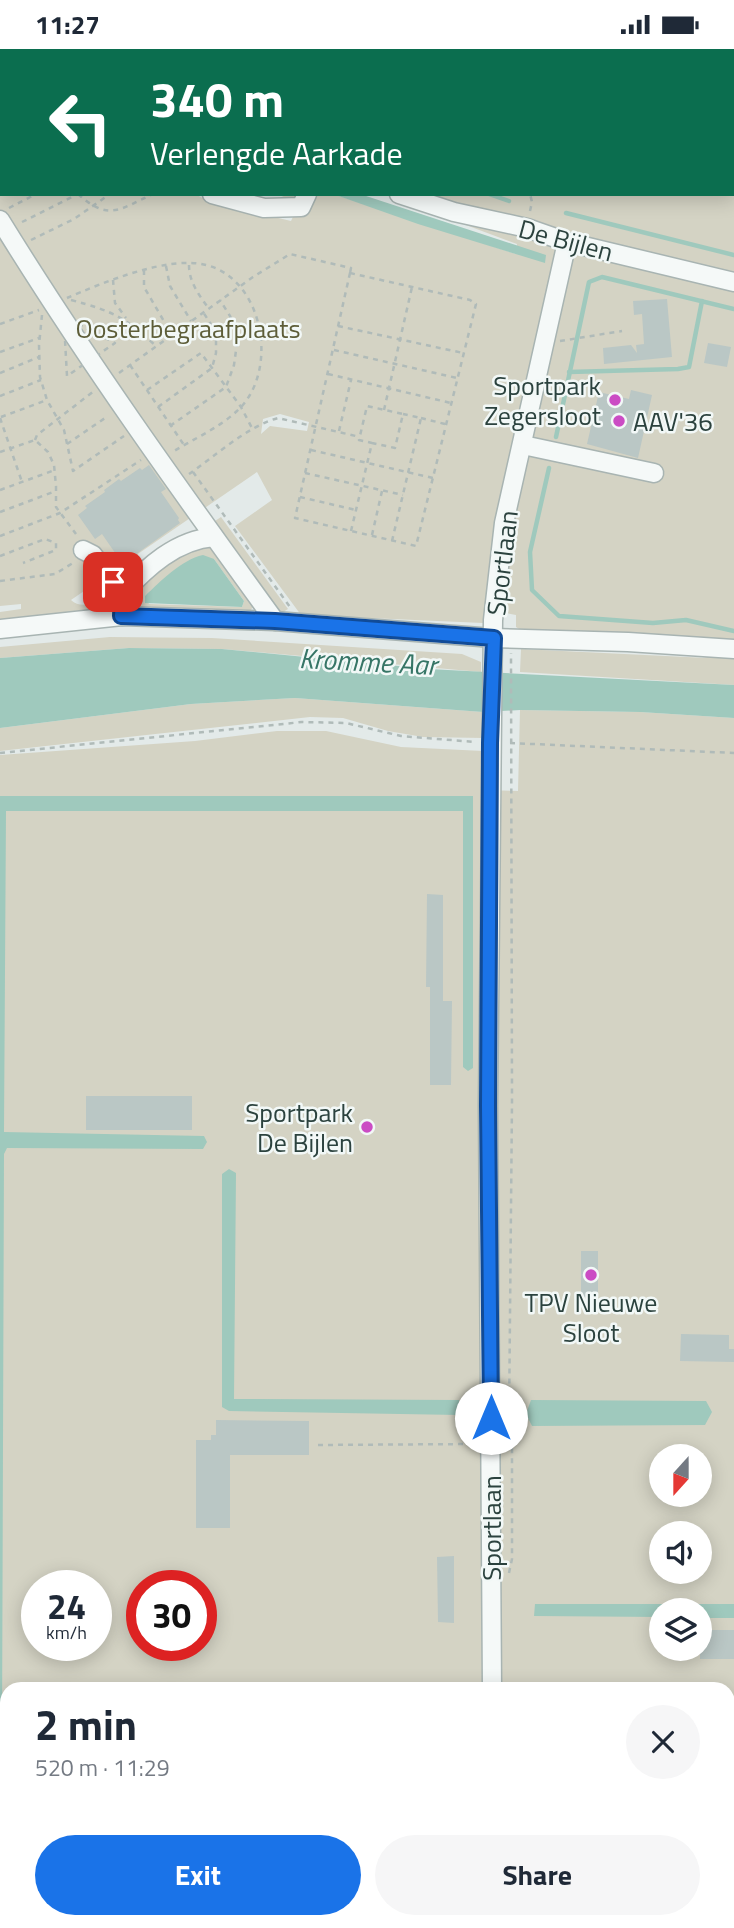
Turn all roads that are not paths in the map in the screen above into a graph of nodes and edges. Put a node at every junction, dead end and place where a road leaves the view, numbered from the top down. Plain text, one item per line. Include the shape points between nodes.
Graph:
1 (219, 196) edge
2 (306, 196) edge
3 (405, 196) edge
4 (2, 221) edge
5 (567, 242) junction
6 (734, 282) edge
7 (523, 445) junction
8 (654, 473) dead end
9 (214, 537) junction
10 (83, 550) road end
11 (122, 594) junction
12 (121, 616) junction
13 (275, 621) junction
14 (0, 629) edge
15 (494, 638) junction
16 (734, 649) edge
17 (492, 1682) edge

1 - 2 street via 278,208 301,207
3 - 5 street, De Bijlen
4 - 9 street
5 - 6 street, De Bijlen
5 - 7 street, Sportlaan
7 - 8 street
7 - 15 street, Sportlaan via 504,523
9 - 11 street via 196,538 168,553
9 - 13 street
10 - 11 street via 93,555
11 - 12 street
12 - 13 street
12 - 14 street
13 - 15 street
15 - 16 street
15 - 17 street, Sportlaan via 503,665 491,734

